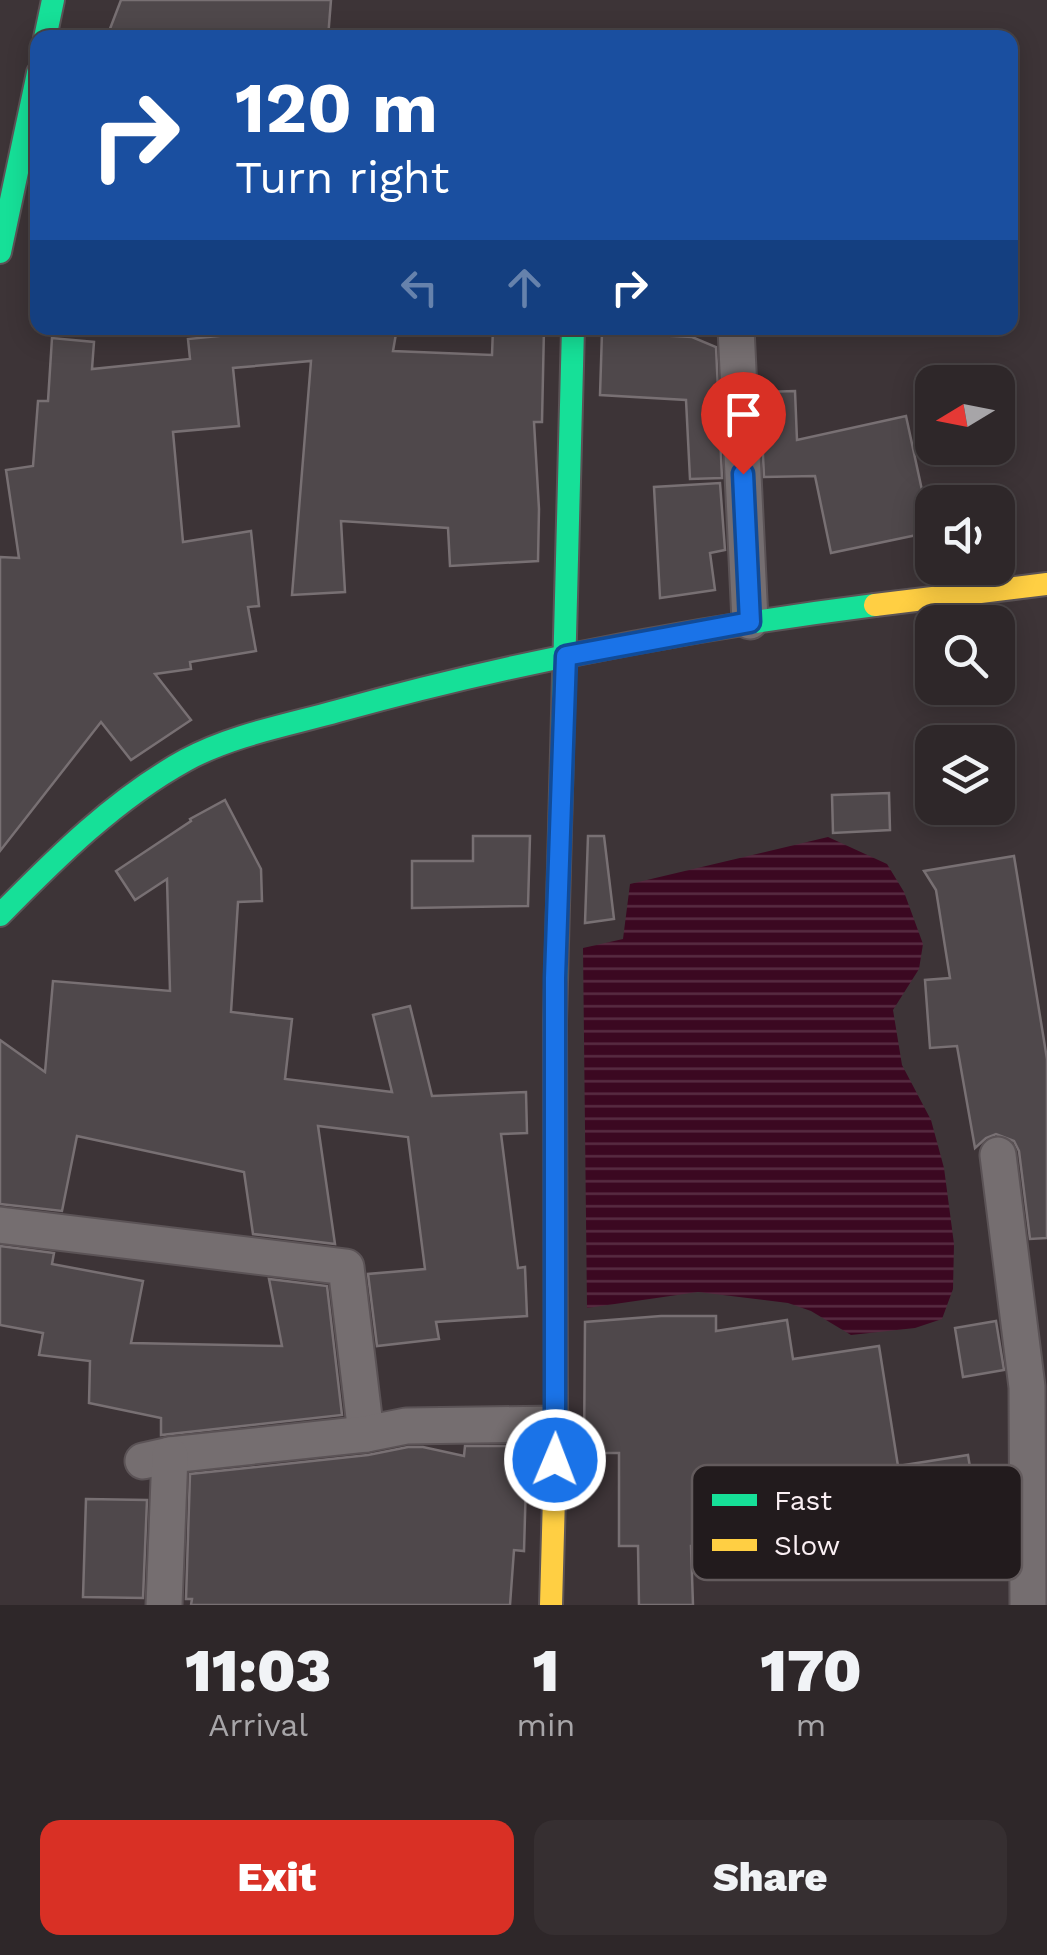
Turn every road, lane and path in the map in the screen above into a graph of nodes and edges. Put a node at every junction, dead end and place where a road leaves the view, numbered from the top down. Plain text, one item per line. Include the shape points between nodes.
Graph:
1 (53, 0) edge
2 (47, 30) edge
3 (30, 111) edge
4 (0, 252) edge
5 (573, 335) edge
6 (736, 335) edge
7 (1047, 584) edge
8 (750, 622) junction
9 (566, 656) junction
10 (0, 916) edge
11 (998, 1155) dead end
12 (0, 1225) edge
13 (1037, 1385) edge
14 (556, 1424) junction
15 (366, 1434) junction
16 (164, 1605) edge
17 (551, 1605) edge
18 (1028, 1605) edge

1 - 2 main road
3 - 4 main road
5 - 9 main road
6 - 8 street
7 - 8 main road
8 - 9 main road
9 - 10 main road via 380,699 188,759 62,852
9 - 14 main road via 555,978
11 - 13 street
12 - 15 street via 346,1267
13 - 18 street
14 - 15 street via 406,1426
14 - 17 main road
15 - 16 street via 156,1458

